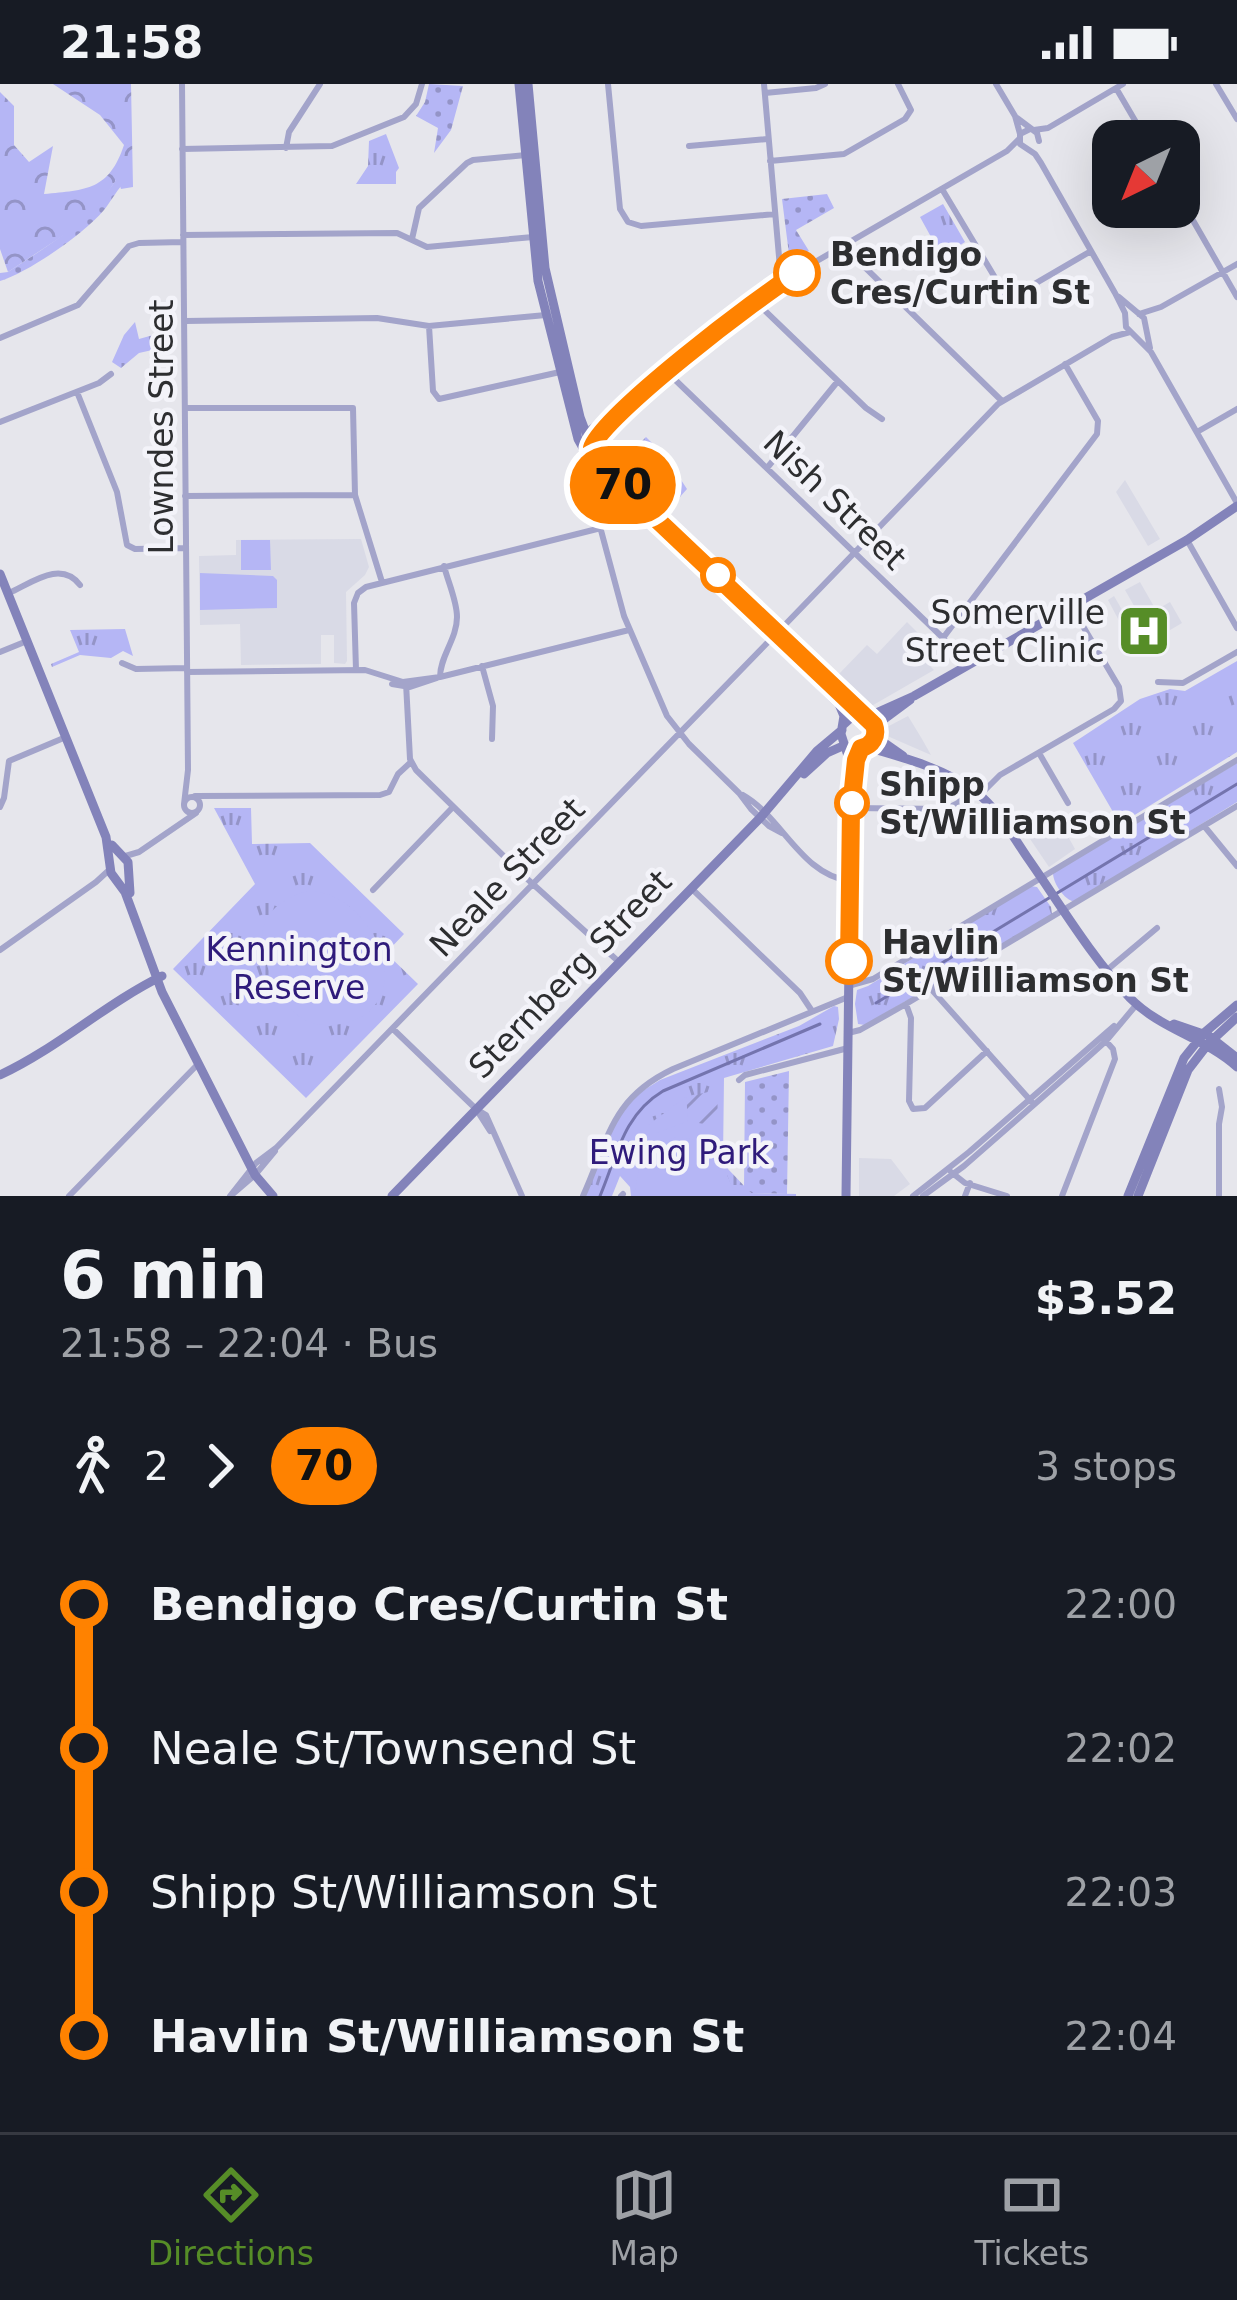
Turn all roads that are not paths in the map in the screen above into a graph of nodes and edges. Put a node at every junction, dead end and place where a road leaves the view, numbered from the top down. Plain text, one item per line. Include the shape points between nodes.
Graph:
1 (182, 84) edge
2 (422, 84) edge
3 (526, 84) edge
4 (608, 84) edge
5 (825, 84) edge
6 (898, 84) edge
7 (996, 84) edge
8 (1216, 84) edge
9 (316, 85) edge
10 (1119, 86) edge
11 (765, 88) edge
12 (1015, 116) junction
13 (1237, 119) edge
14 (1136, 120) edge
15 (1048, 128) junction
16 (1032, 130) junction
17 (1020, 136) junction
18 (768, 139) junction
19 (1039, 143) junction
20 (689, 146) dead end
21 (286, 148) junction
22 (182, 149) junction
23 (1026, 149) junction
24 (1007, 151) junction
25 (526, 155) junction
26 (770, 161) junction
27 (1041, 163) junction
28 (942, 189) junction
29 (775, 214) junction
30 (1198, 228) edge
31 (537, 236) junction
32 (183, 239) junction
33 (412, 239) junction
34 (843, 246) junction
35 (1090, 251) junction
36 (1237, 264) edge
37 (1223, 272) junction
38 (784, 280) junction
39 (1115, 292) junction
40 (1237, 297) edge
41 (756, 302) junction
42 (1161, 308) junction
43 (1138, 313) junction
44 (550, 314) junction
45 (1126, 320) junction
46 (184, 321) junction
47 (430, 326) junction
48 (1145, 326) junction
49 (1132, 333) junction
50 (1112, 337) junction
51 (0, 338) edge
52 (1151, 352) junction
53 (1065, 364) junction
54 (560, 371) junction
55 (668, 372) junction
56 (111, 374) dead end
57 (838, 381) junction
58 (77, 392) junction
59 (1002, 401) junction
60 (623, 407) junction
61 (184, 408) junction
62 (1237, 409) edge
63 (882, 419) dead end
64 (0, 422) edge
65 (585, 432) junction
66 (1197, 432) junction
67 (592, 448) junction
68 (767, 468) junction
69 (1221, 473) junction
70 (609, 479) junction
71 (1237, 490) edge
72 (355, 495) junction
73 (185, 496) junction
74 (1237, 508) edge
75 (601, 528) junction
76 (1186, 540) junction
77 (186, 548) junction
78 (854, 553) junction
79 (444, 566) junction
80 (0, 574) edge
81 (382, 582) junction
82 (80, 586) dead end
83 (8, 593) junction
84 (1072, 606) junction
85 (1237, 628) edge
86 (629, 630) junction
87 (775, 636) junction
88 (943, 638) junction
89 (27, 641) junction
90 (0, 652) edge
91 (1237, 652) edge
92 (122, 663) dead end
93 (966, 666) junction
94 (482, 667) junction
95 (187, 670) junction
96 (356, 670) junction
97 (440, 676) junction
98 (1158, 682) dead end
99 (408, 684) junction
100 (914, 696) junction
101 (864, 715) junction
102 (842, 727) junction
103 (876, 731) junction
104 (680, 734) junction
105 (66, 737) junction
106 (491, 739) dead end
107 (846, 746) junction
108 (864, 748) junction
109 (1039, 753) junction
110 (905, 758) junction
111 (1237, 760) edge
112 (411, 762) junction
113 (188, 770) junction
114 (786, 789) junction
115 (975, 791) junction
116 (195, 796) junction
117 (233, 798) junction
118 (1068, 802) dead end
119 (184, 805) junction
120 (1237, 806) edge
121 (0, 807) edge
122 (453, 807) junction
123 (851, 808) junction
124 (198, 810) junction
125 (763, 815) junction
126 (1204, 826) junction
127 (172, 828) junction
128 (1237, 866) edge
129 (119, 867) junction
130 (850, 881) junction
131 (1045, 883) junction
132 (533, 884) junction
133 (691, 888) junction
134 (373, 890) dead end
135 (1061, 906) junction
136 (1157, 928) dead end
137 (0, 950) edge
138 (619, 962) junction
139 (1107, 970) junction
140 (158, 975) junction
141 (931, 989) junction
142 (849, 992) junction
143 (906, 1004) junction
144 (1137, 1004) junction
145 (1237, 1005) edge
146 (812, 1011) junction
147 (1237, 1017) edge
148 (1169, 1024) junction
149 (393, 1029) junction
150 (1180, 1031) junction
151 (848, 1033) junction
152 (1103, 1039) junction
153 (1206, 1039) junction
154 (848, 1048) junction
155 (987, 1052) junction
156 (1184, 1058) junction
157 (199, 1063) junction
158 (1237, 1063) edge
159 (0, 1075) edge
160 (739, 1080) dead end
161 (1219, 1089) dead end
162 (1032, 1101) junction
163 (476, 1109) junction
164 (953, 1169) junction
165 (254, 1172) junction
166 (970, 1183) junction
167 (69, 1196) edge
168 (230, 1196) edge
169 (273, 1196) edge
170 (392, 1196) edge
171 (522, 1196) edge
172 (583, 1196) edge
173 (846, 1196) edge
174 (913, 1196) edge
175 (923, 1196) edge
176 (964, 1196) edge
177 (1007, 1196) edge
178 (1062, 1196) edge
179 (1128, 1196) edge
180 (1138, 1196) edge
181 (1219, 1196) edge

1 - 22 street, Lowndes Street
2 - 21 street via 394,123 328,147
3 - 25 street
3 - 31 street
4 - 29 street via 620,209 628,222
5 - 11 street
6 - 26 street via 911,110 905,119 844,154
7 - 12 street
8 - 13 street
9 - 21 street
10 - 14 street
10 - 15 street
11 - 18 street
12 - 16 street
12 - 17 street
15 - 16 street
15 - 19 street
16 - 17 street
16 - 19 street
17 - 23 street
17 - 24 street
18 - 20 street
18 - 26 street
19 - 23 street
19 - 27 street
21 - 22 street
22 - 32 street, Lowndes Street
23 - 24 street
23 - 27 street
24 - 28 street
25 - 31 street
25 - 33 street via 467,163 419,208
26 - 29 street
27 - 35 street
28 - 34 street
28 - 35 street via 1006,296
29 - 38 street
30 - 37 street
31 - 33 street via 427,247
31 - 44 street
32 - 33 street
32 - 46 street, Lowndes Street
32 - 51 street via 129,246 78,305
34 - 38 street
34 - 59 street
35 - 39 street
36 - 37 street
37 - 40 street
37 - 42 street
38 - 41 street
39 - 43 street
39 - 45 street
41 - 55 street
41 - 57 street
42 - 43 street
42 - 48 street
43 - 45 street
43 - 48 street
44 - 47 street
44 - 54 street
44 - 65 street
45 - 49 street
45 - 50 street, Neale Street
46 - 47 street via 376,318
46 - 61 street, Lowndes Street
47 - 54 street via 436,402
48 - 49 street, Neale Street
48 - 52 street
49 - 50 street, Neale Street
49 - 52 street
50 - 53 street, Neale Street
52 - 66 street
53 - 59 street, Neale Street
53 - 88 street via 1098,433
54 - 70 street via 580,443
55 - 60 street
55 - 68 street, Nish Street
56 - 58 street
57 - 63 street
57 - 68 street
58 - 64 street
58 - 77 street via 117,492 126,550
59 - 78 street, Neale Street
60 - 65 street
60 - 67 street
61 - 72 street via 356,405
61 - 73 street, Lowndes Street
62 - 66 street
65 - 67 street
65 - 70 street
66 - 69 street
67 - 70 street
68 - 78 street, Nish Street
69 - 71 street
69 - 74 street
70 - 75 street via 594,499
70 - 87 street
72 - 73 street
72 - 81 street
73 - 77 street, Lowndes Street
74 - 76 street
75 - 79 street
75 - 86 street
76 - 84 street
76 - 85 street
77 - 95 street, Lowndes Street
78 - 87 street, Neale Street
78 - 88 street, Nish Street
79 - 81 street
79 - 97 street via 458,616
80 - 83 street
81 - 96 street via 355,598
82 - 83 street via 61,572
83 - 89 street
84 - 93 street
84 - 109 street via 1122,700
86 - 94 street
86 - 104 street
87 - 101 street
87 - 102 street via 839,704
87 - 104 street, Neale Street
88 - 93 street, Nish Street
89 - 90 street
89 - 105 street
91 - 98 street via 1184,682
92 - 95 street
93 - 100 street
94 - 97 street
94 - 106 street via 493,706
95 - 96 street
95 - 113 street, Lowndes Street
96 - 99 street
97 - 99 street
99 - 112 street
100 - 101 street
100 - 103 street
101 - 102 street
101 - 103 street
102 - 107 street
102 - 114 street, Sternberg Street
103 - 108 street
103 - 110 street
104 - 125 street
104 - 132 street, Neale Street
105 - 121 street via 9,761
105 - 129 street
107 - 108 street
107 - 114 street, Sternberg Street
107 - 123 street
108 - 110 street
108 - 123 street
109 - 115 street
109 - 118 street
110 - 115 street
111 - 131 street
112 - 117 street via 380,796
112 - 122 street
113 - 116 street, Lowndes Street
113 - 119 street, Lowndes Street
114 - 125 street, Sternberg Street
115 - 123 street via 946,809
115 - 131 street
116 - 117 street
116 - 119 street
116 - 124 street, Lowndes Street
117 - 124 street
119 - 124 street via 188,813
119 - 127 street
120 - 126 street
122 - 132 street
122 - 134 street
123 - 130 street
124 - 127 street
125 - 130 street via 825,873
125 - 133 street, Sternberg Street
126 - 128 street
126 - 135 street
127 - 129 street
129 - 137 street
129 - 140 street
130 - 142 street
131 - 135 street
131 - 142 street
132 - 138 street
132 - 149 street, Neale Street
133 - 138 street, Sternberg Street
133 - 146 street
135 - 139 street
135 - 141 street
136 - 139 street
138 - 163 street, Sternberg Street
139 - 144 street
140 - 157 street
140 - 159 street
141 - 143 street
141 - 155 street
142 - 146 street
142 - 151 street
143 - 151 street
143 - 155 street via 909,1101 916,1110
144 - 148 street
144 - 152 street
145 - 153 street
146 - 172 street via 641,1089 613,1122
147 - 153 street
148 - 150 street
148 - 153 street
149 - 163 street
149 - 165 street, Neale Street
150 - 153 street
150 - 156 street
151 - 154 street
152 - 162 street
152 - 178 street via 1115,1059
153 - 156 street
153 - 158 street
153 - 180 street
154 - 160 street
154 - 173 street
155 - 162 street
156 - 179 street
157 - 165 street
157 - 167 street
161 - 181 street
162 - 164 street
163 - 170 street, Sternberg Street
163 - 171 street via 488,1117
164 - 166 street
164 - 174 street
164 - 175 street
165 - 168 street, Neale Street
165 - 169 street
166 - 176 street
166 - 177 street

